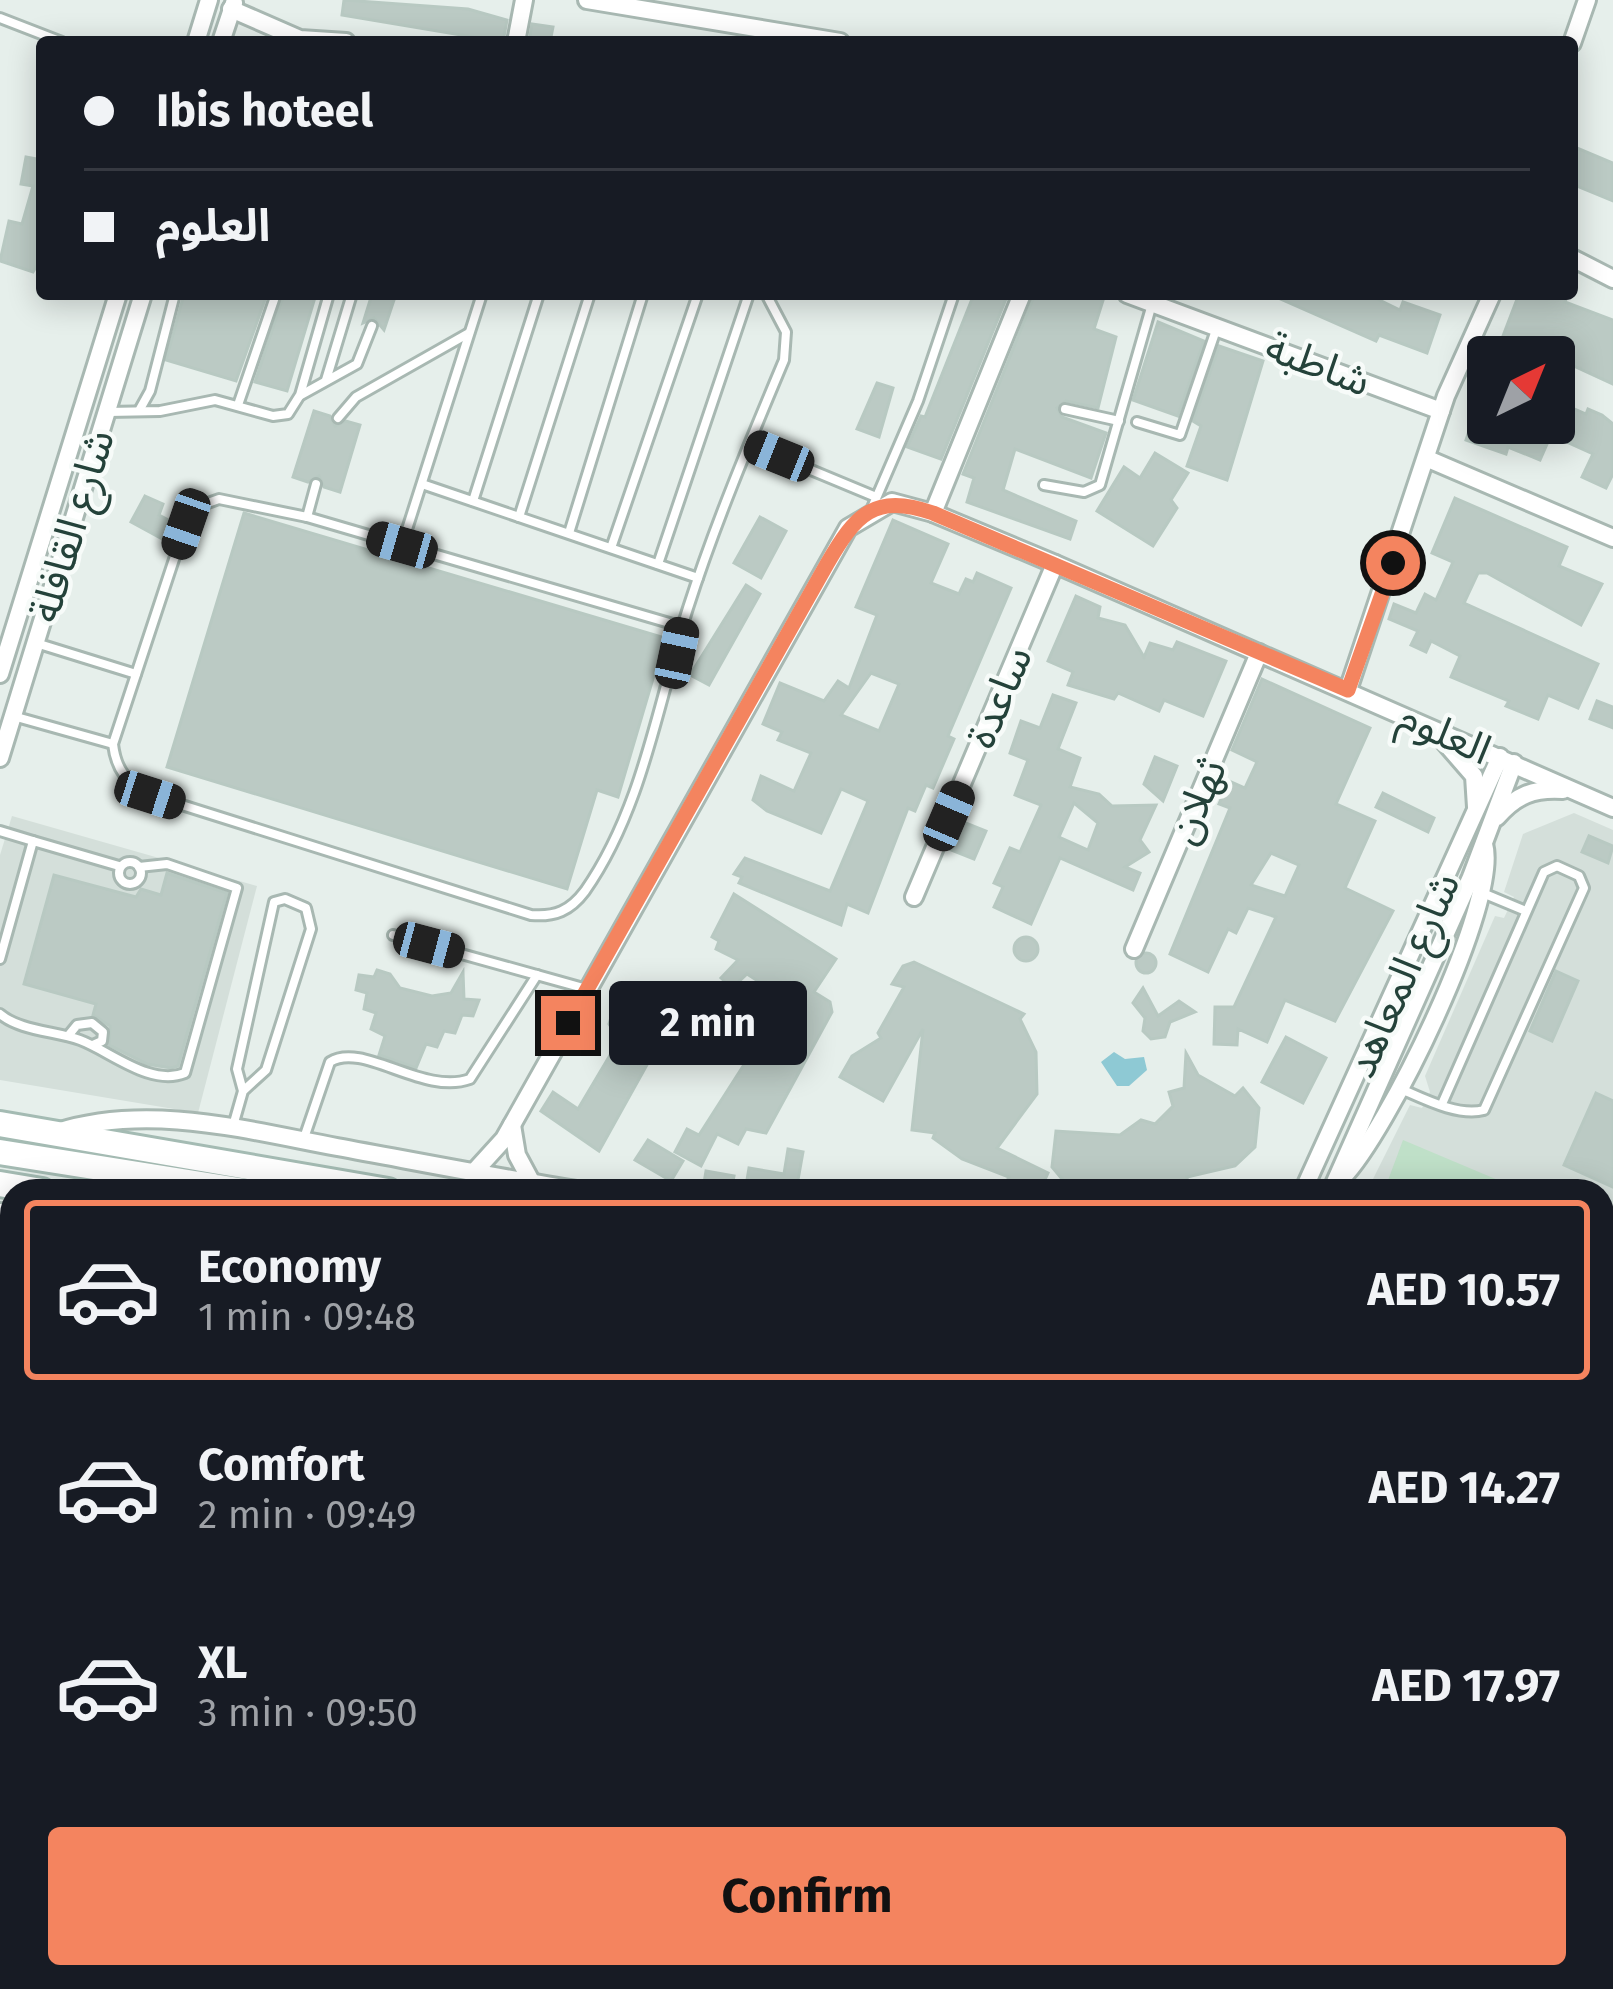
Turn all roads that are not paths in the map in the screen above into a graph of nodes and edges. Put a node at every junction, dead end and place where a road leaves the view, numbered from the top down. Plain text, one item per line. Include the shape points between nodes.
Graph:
1 (209, 0) edge
2 (524, 0) edge
3 (586, 0) edge
4 (1587, 0) edge
5 (233, 5) edge
6 (682, 8) edge
7 (0, 18) edge
8 (46, 36) edge
9 (198, 36) edge
10 (223, 36) edge
11 (294, 36) edge
12 (517, 36) edge
13 (794, 36) edge
14 (1574, 36) edge
15 (1578, 261) edge
16 (1613, 279) edge
17 (116, 300) edge
18 (141, 300) edge
19 (173, 300) edge
20 (274, 300) edge
21 (327, 300) edge
22 (350, 300) edge
23 (480, 300) edge
24 (537, 300) edge
25 (588, 300) edge
26 (642, 300) edge
27 (696, 300) edge
28 (747, 300) edge
29 (769, 300) edge
30 (951, 300) edge
31 (1020, 300) edge
32 (1144, 300) edge
33 (1489, 300) edge
34 (1153, 303) junction
35 (372, 326) dead end
36 (1218, 326) junction
37 (470, 332) junction
38 (326, 382) junction
39 (299, 395) junction
40 (238, 405) junction
41 (1065, 409) dead end
42 (139, 410) junction
43 (1441, 411) junction
44 (106, 412) junction
45 (338, 418) dead end
46 (1119, 421) junction
47 (1137, 422) dead end
48 (751, 445) junction
49 (1428, 459) junction
50 (316, 484) dead end
51 (422, 484) junction
52 (1043, 485) dead end
53 (473, 502) junction
54 (873, 504) junction
55 (933, 513) junction
56 (307, 517) junction
57 (518, 517) junction
58 (568, 534) junction
59 (1613, 538) edge
60 (402, 545) junction
61 (611, 548) junction
62 (658, 564) junction
63 (1055, 564) junction
64 (698, 578) junction
65 (683, 627) junction
66 (36, 643) junction
67 (1259, 653) junction
68 (0, 674) edge
69 (136, 674) junction
70 (1348, 690) junction
71 (13, 716) junction
72 (1427, 725) junction
73 (113, 744) junction
74 (0, 758) edge
75 (1507, 760) junction
76 (1573, 791) junction
77 (1613, 808) edge
78 (1482, 830) junction
79 (0, 831) edge
80 (33, 842) junction
81 (119, 866) junction
82 (139, 867) junction
83 (1485, 894) junction
84 (914, 897) dead end
85 (1526, 911) junction
86 (393, 934) dead end
87 (1134, 949) dead end
88 (0, 959) edge
89 (537, 975) junction
90 (587, 989) junction
91 (0, 1014) edge
92 (68, 1036) junction
93 (93, 1045) junction
94 (1401, 1089) junction
95 (243, 1091) junction
96 (1442, 1104) junction
97 (0, 1124) edge
98 (512, 1124) junction
99 (232, 1128) junction
100 (50, 1134) junction
101 (303, 1141) junction
102 (0, 1152) edge
103 (474, 1172) junction
104 (170, 1179) edge
105 (317, 1179) edge
106 (511, 1179) edge
107 (530, 1179) edge
108 (1309, 1179) edge
109 (1336, 1179) edge
110 (1340, 1179) edge
111 (1334, 1989) edge
112 (1360, 1989) edge

1 - 9 street
2 - 12 street
3 - 6 street
4 - 14 street
5 - 10 street
5 - 11 street
6 - 13 street
7 - 8 lane
15 - 16 street
17 - 68 street, شارع القافلة
18 - 44 street, شارع القافلة
19 - 42 lane
20 - 40 lane
21 - 39 lane
22 - 38 lane
23 - 37 lane
24 - 53 lane
25 - 57 lane
26 - 58 lane
27 - 61 lane
28 - 62 lane
29 - 48 lane via 786,332 784,360
30 - 54 lane
31 - 55 street
32 - 34 street, شاطبة
33 - 43 street
34 - 36 street, شاطبة
34 - 46 lane
35 - 38 lane via 357,364
36 - 43 street, شاطبة
36 - 47 lane via 1184,431 1174,437
37 - 45 lane via 356,397
37 - 51 lane
38 - 39 lane
39 - 40 lane via 280,417
40 - 42 lane via 215,400
41 - 46 lane
42 - 44 lane
43 - 49 street
44 - 66 street, شارع القافلة
46 - 52 lane via 1100,485 1084,492
48 - 54 lane
48 - 64 lane
49 - 59 street
49 - 70 street
50 - 56 lane
51 - 53 lane
51 - 60 lane
53 - 57 lane
54 - 55 street, العلوم
54 - 90 street via 848,528
55 - 63 street, العلوم
56 - 60 lane
56 - 69 lane via 233,498 195,512
57 - 58 lane
58 - 61 lane
60 - 65 lane
61 - 62 lane
62 - 64 lane
63 - 67 street, العلوم
63 - 84 street, ساعدة
64 - 65 lane
65 - 73 lane via 617,832 583,893 551,917 150,795 122,774
66 - 69 lane
66 - 71 street, شارع القافلة
67 - 70 street, العلوم
67 - 87 street, ثهلان
69 - 73 lane
70 - 72 street, العلوم
71 - 73 lane
71 - 74 street, شارع القافلة
72 - 75 street, العلوم
72 - 78 street via 1474,776
75 - 76 street, العلوم
75 - 78 street, شارع المعاهد
76 - 77 street, العلوم
76 - 78 street via 1529,792
78 - 83 street
78 - 108 street, شارع المعاهد
78 - 109 street, شارع المعاهد
79 - 80 lane
80 - 81 lane
80 - 88 lane
81 - 82 lane
81 - 82 lane via 119,877 133,883 142,877
82 - 93 lane via 167,864 233,883 236,891 185,1073 117,1061
83 - 85 lane
83 - 94 street
85 - 96 lane
85 - 96 lane via 1547,868 1582,878 1487,1105 1472,1113
86 - 89 lane
89 - 90 lane
89 - 101 lane via 470,1079 437,1084 347,1055 330,1062
90 - 98 street
91 - 92 lane
92 - 93 lane
92 - 93 lane via 92,1023 104,1032
94 - 96 lane
94 - 110 street via 1384,1126
95 - 95 lane via 237,1069 274,902 285,899 312,915 310,929 266,1070
95 - 99 lane
97 - 100 main road
98 - 103 street
98 - 107 street
99 - 100 street via 125,1118
99 - 101 street
100 - 105 main road
101 - 103 street
102 - 104 main road
103 - 106 street
111 - 112 street

